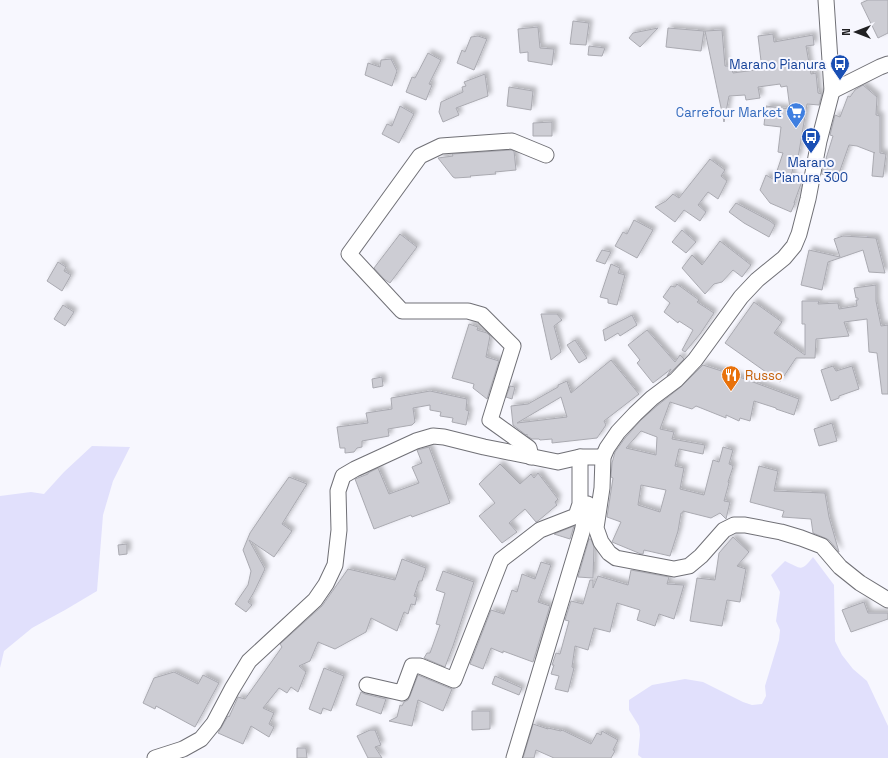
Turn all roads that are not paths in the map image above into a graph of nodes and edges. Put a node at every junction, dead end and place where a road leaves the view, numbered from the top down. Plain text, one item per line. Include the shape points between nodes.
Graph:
1 (826, 0) edge
2 (888, 64) edge
3 (832, 91) junction
4 (546, 155) dead end
5 (531, 457) junction
6 (580, 457) junction
7 (603, 462) junction
8 (888, 600) edge
9 (367, 685) dead end
10 (155, 758) edge
11 (514, 758) edge

1 - 3 street
2 - 3 street
3 - 7 street via 808,199 794,246 741,298 695,360 618,432 607,448
4 - 5 street via 512,141 441,146 420,156 349,254 402,311 468,311 482,315 513,346 490,420 529,448
5 - 6 street via 558,462
5 - 10 street via 433,436 416,441 343,476 338,491 339,530 334,565 326,584 315,600 249,661 214,723 201,739 183,749
6 - 7 street
6 - 9 street via 580,504 576,516 540,530 501,560 454,680 420,666 412,666 402,693
7 - 8 street via 596,528 601,542 616,558 674,569 689,566 724,530 734,525 745,525 781,532 822,546 840,567
7 - 11 street via 595,476 582,532

